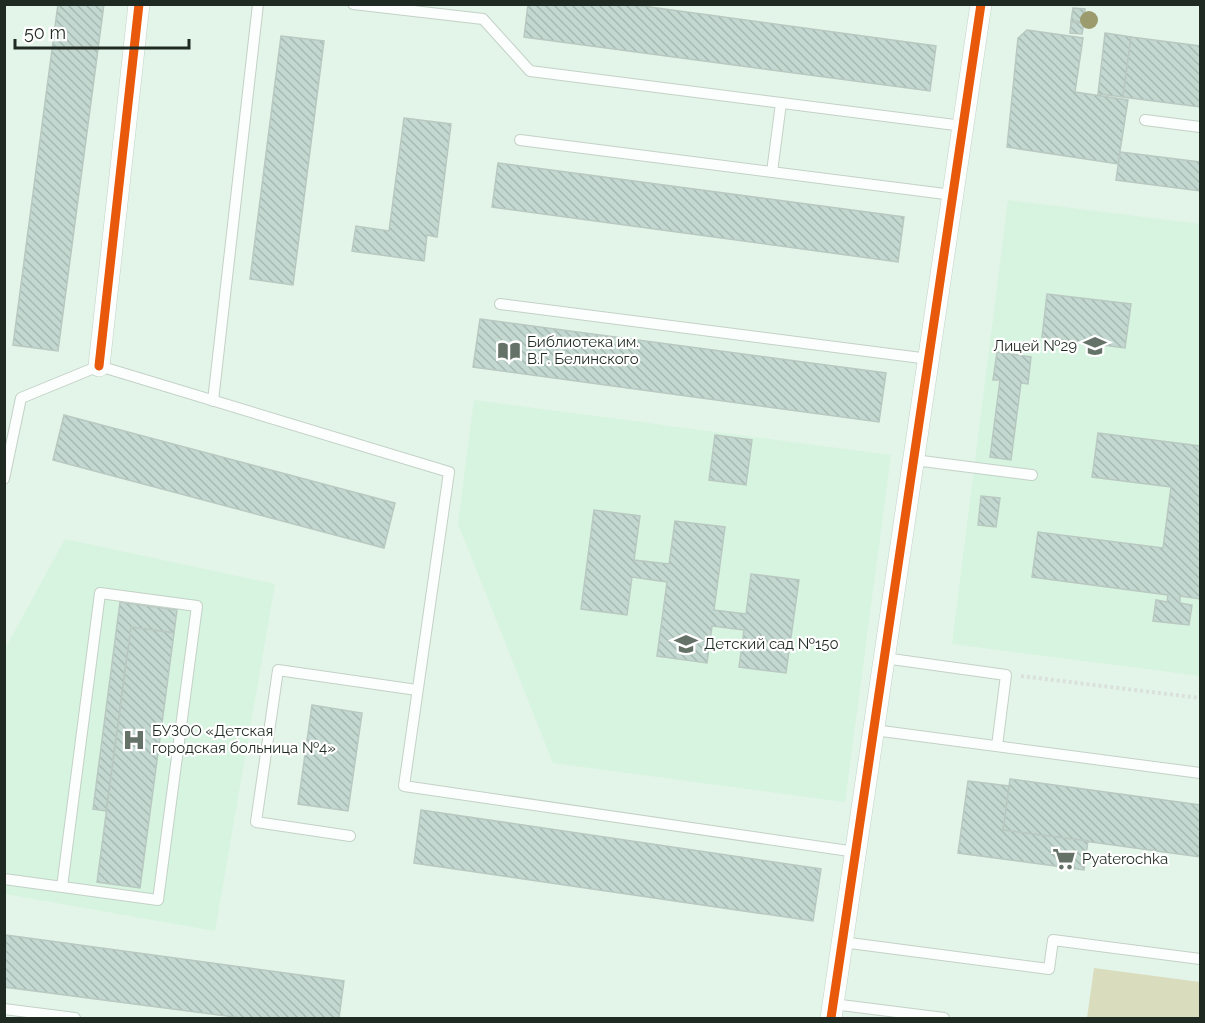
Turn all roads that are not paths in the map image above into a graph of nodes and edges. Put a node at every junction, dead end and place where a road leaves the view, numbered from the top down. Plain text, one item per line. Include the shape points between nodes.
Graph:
1 (139, 4) edge
2 (258, 4) edge
3 (353, 4) edge
4 (981, 4) edge
5 (781, 103) junction
6 (1145, 120) dead end
7 (963, 126) junction
8 (1200, 127) edge
9 (520, 140) dead end
10 (772, 172) junction
11 (953, 195) junction
12 (500, 304) dead end
13 (929, 359) junction
14 (99, 366) junction
15 (213, 401) junction
16 (914, 460) junction
17 (1032, 476) dead end
18 (4, 479) edge
19 (884, 658) junction
20 (417, 690) junction
21 (874, 730) junction
22 (996, 746) junction
23 (1200, 773) edge
24 (350, 836) dead end
25 (856, 852) junction
26 (4, 879) edge
27 (62, 887) junction
28 (842, 942) junction
29 (1200, 959) edge
30 (4, 1009) edge
31 (832, 1011) edge
32 (75, 1018) edge
33 (944, 1018) edge

1 - 14 street
2 - 15 lane
3 - 5 lane via 483,19 530,71
4 - 7 street
5 - 7 lane
5 - 10 lane
6 - 8 lane
7 - 11 street
9 - 10 lane
10 - 11 lane
11 - 13 street
12 - 13 lane
13 - 16 street
14 - 15 lane
14 - 18 lane via 21,398
15 - 20 lane via 448,472
16 - 17 lane
16 - 19 street
19 - 21 street
19 - 22 lane via 1006,675
20 - 24 lane via 278,670 256,822
20 - 25 lane via 404,786
21 - 22 lane
21 - 25 street
22 - 23 lane
25 - 28 street
26 - 27 lane
27 - 27 lane via 158,900 196,606 100,593
28 - 29 lane via 1048,969 1053,940
28 - 31 street
30 - 32 lane
31 - 33 lane

